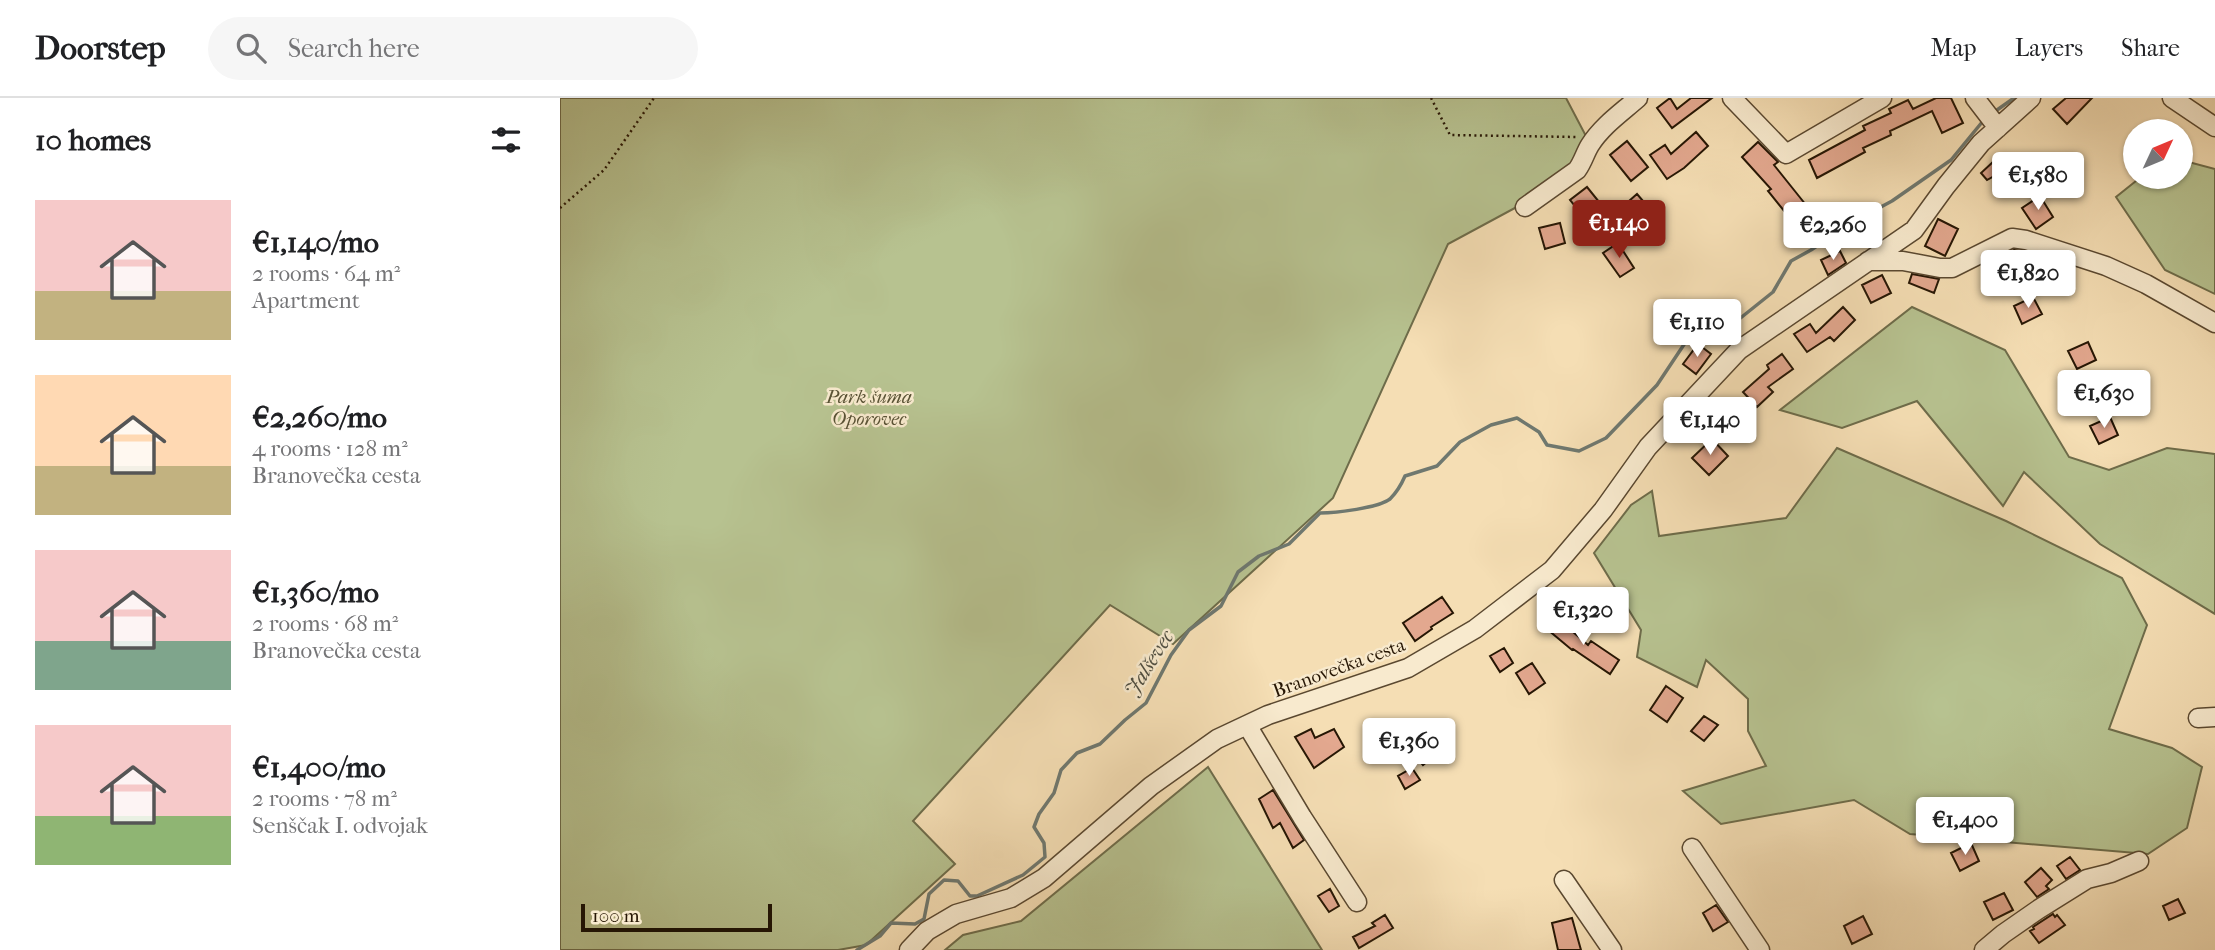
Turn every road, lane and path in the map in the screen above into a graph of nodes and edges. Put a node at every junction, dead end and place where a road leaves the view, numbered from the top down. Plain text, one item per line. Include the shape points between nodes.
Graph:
1 (654, 98) edge
2 (1431, 98) edge
3 (1638, 98) edge
4 (1732, 98) edge
5 (1882, 98) edge
6 (1975, 98) edge
7 (2031, 98) edge
8 (2172, 98) edge
9 (2215, 127) edge
10 (1998, 128) junction
11 (1596, 138) junction
12 (1525, 207) dead end
13 (560, 208) edge
14 (1868, 261) junction
15 (2215, 323) edge
16 (1247, 725) junction
17 (1692, 848) dead end
18 (2139, 861) dead end
19 (1564, 880) dead end
20 (1357, 902) dead end
21 (909, 950) edge
22 (1612, 950) edge
23 (1760, 950) edge
24 (1984, 950) edge

1 - 13 path via 604,170
2 - 11 path via 1450,135
3 - 11 street
4 - 5 street via 1787,154
6 - 10 street
7 - 10 street, Branovečka cesta
8 - 9 street
10 - 14 street, Branovečka cesta via 1960,168 1914,230
11 - 12 street via 1577,170
14 - 15 street via 1952,268 2012,238 2026,240 2106,266
14 - 16 street, Branovečka cesta via 1740,350 1648,447 1604,510 1552,570 1475,629 1408,668
16 - 20 street
16 - 21 street, Branovečka cesta via 1217,739 1151,786 1044,878 1011,898 956,914 927,931
17 - 23 street
18 - 24 street via 2087,879
19 - 22 street

